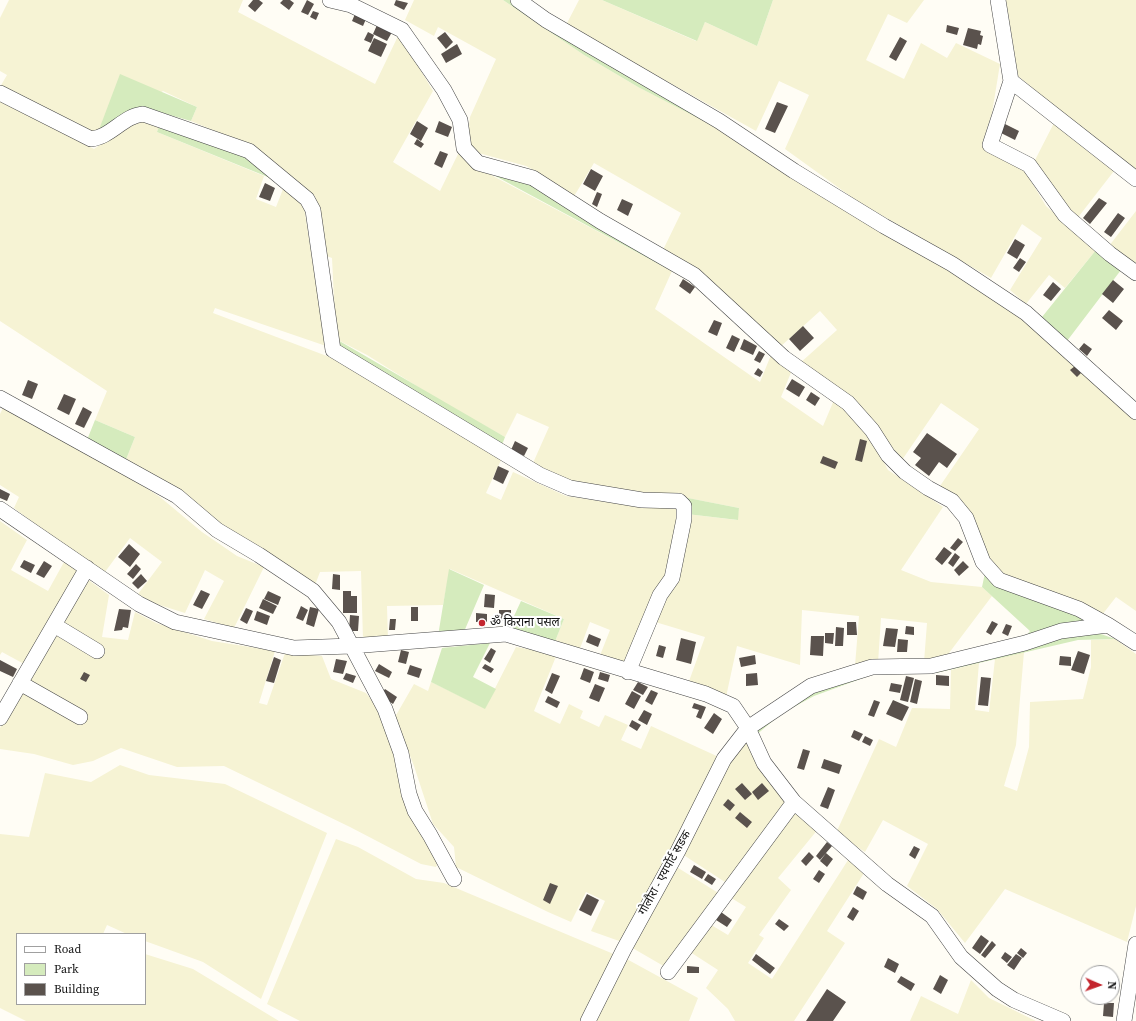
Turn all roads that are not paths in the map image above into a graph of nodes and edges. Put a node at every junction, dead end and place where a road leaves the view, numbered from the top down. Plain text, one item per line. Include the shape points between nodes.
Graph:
1 (330, 0) edge
2 (518, 0) edge
3 (998, 0) edge
4 (1011, 81) junction
5 (0, 93) edge
6 (1136, 179) edge
7 (1136, 274) edge
8 (0, 398) edge
9 (1136, 412) edge
10 (0, 509) edge
11 (87, 568) junction
12 (54, 625) junction
13 (1108, 625) junction
14 (1136, 643) edge
15 (350, 646) junction
16 (97, 651) dead end
17 (628, 672) junction
18 (20, 684) junction
19 (80, 717) dead end
20 (0, 718) edge
21 (748, 728) junction
22 (794, 802) junction
23 (454, 879) dead end
24 (1136, 944) edge
25 (668, 972) dead end
26 (588, 1021) edge
27 (1063, 1021) edge
28 (1124, 1021) edge

1 - 13 street via 351,5 402,30 444,90 460,120 464,148 478,163 533,178 600,221 694,275 784,358 848,403 872,430 888,455 905,472 952,501 966,518 983,562 999,580 1079,608
2 - 9 street via 546,20 719,121 794,172 958,268 1026,313
3 - 4 street
4 - 6 street
4 - 7 street via 990,145 1029,165 1065,215
5 - 17 street via 91,139 99,138 134,115 143,114 249,151 307,199 313,210 333,350 540,474 570,488 642,500 679,501 684,506 684,519 672,578 660,595
8 - 15 street via 177,496 216,530 313,591 339,622
10 - 11 street
11 - 12 street
11 - 15 street via 139,604 175,622 294,648
12 - 16 street
12 - 18 street
13 - 14 street
13 - 21 street, गोलौरा - एयर्पोर्ट सडक via 1061,631 1025,643 931,666 872,667 811,686
15 - 17 street via 506,634
15 - 23 street via 385,709 401,753 415,812
17 - 21 street via 706,694 733,706
18 - 19 street
18 - 20 street
21 - 22 street via 764,763
21 - 26 street, गोलौरा - एयर्पोर्ट सडक via 724,759
22 - 25 street
22 - 27 street via 887,884 932,916 961,956 997,989 1014,1000
24 - 28 street

